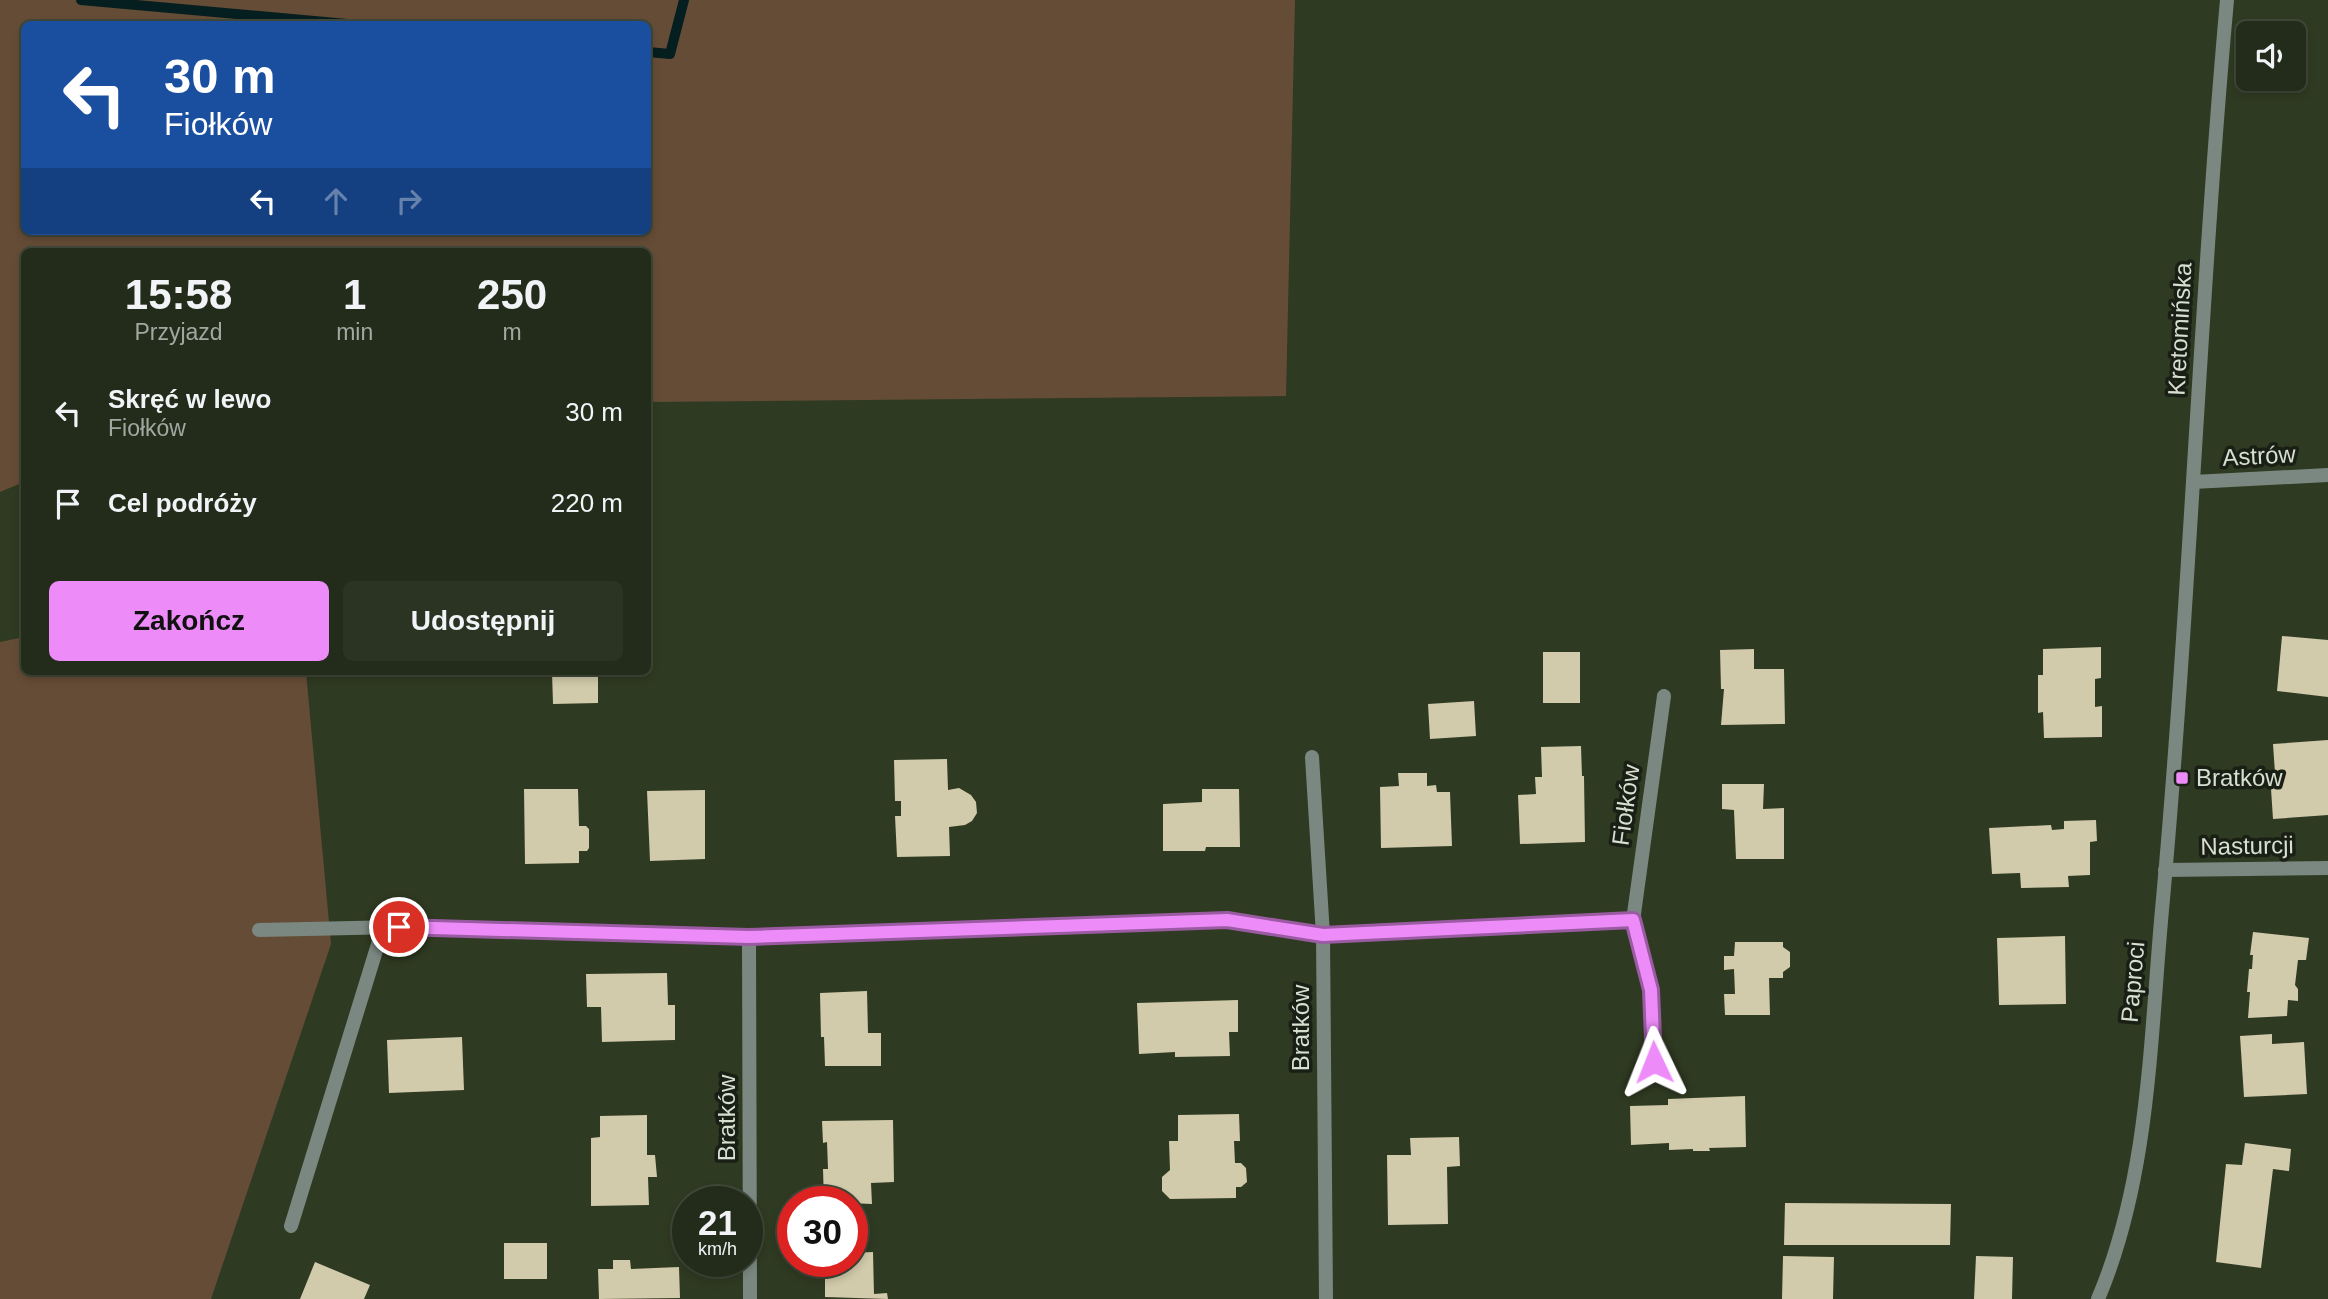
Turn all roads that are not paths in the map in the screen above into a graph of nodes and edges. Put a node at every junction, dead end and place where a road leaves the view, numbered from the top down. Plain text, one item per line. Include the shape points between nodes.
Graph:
1 (2227, 0) edge
2 (2328, 475) edge
3 (2193, 482) junction
4 (2182, 662) joint
5 (1664, 696) dead end
6 (1312, 757) dead end
7 (2328, 868) edge
8 (2165, 870) junction
9 (1633, 920) junction
10 (383, 928) junction
11 (259, 930) dead end
12 (1323, 935) junction
13 (749, 937) junction
14 (1654, 1062) dead end
15 (292, 1226) dead end
16 (750, 1299) edge
17 (1326, 1299) edge
18 (2098, 1299) edge

1 - 3 street, Kretomińska
2 - 3 street, Astrów
3 - 4 street, Kretomińska
4 - 8 street, Paproci
5 - 9 street, Fiołków
6 - 12 street, Bratków
7 - 8 street, Nasturcji
8 - 18 street, Paproci via 2149,1074 2136,1164 2114,1261
9 - 12 street
9 - 14 street, Fiołków via 1651,990
10 - 11 street
10 - 13 street
10 - 15 street
12 - 13 street via 1227,920
12 - 17 street, Bratków
13 - 16 street, Bratków

